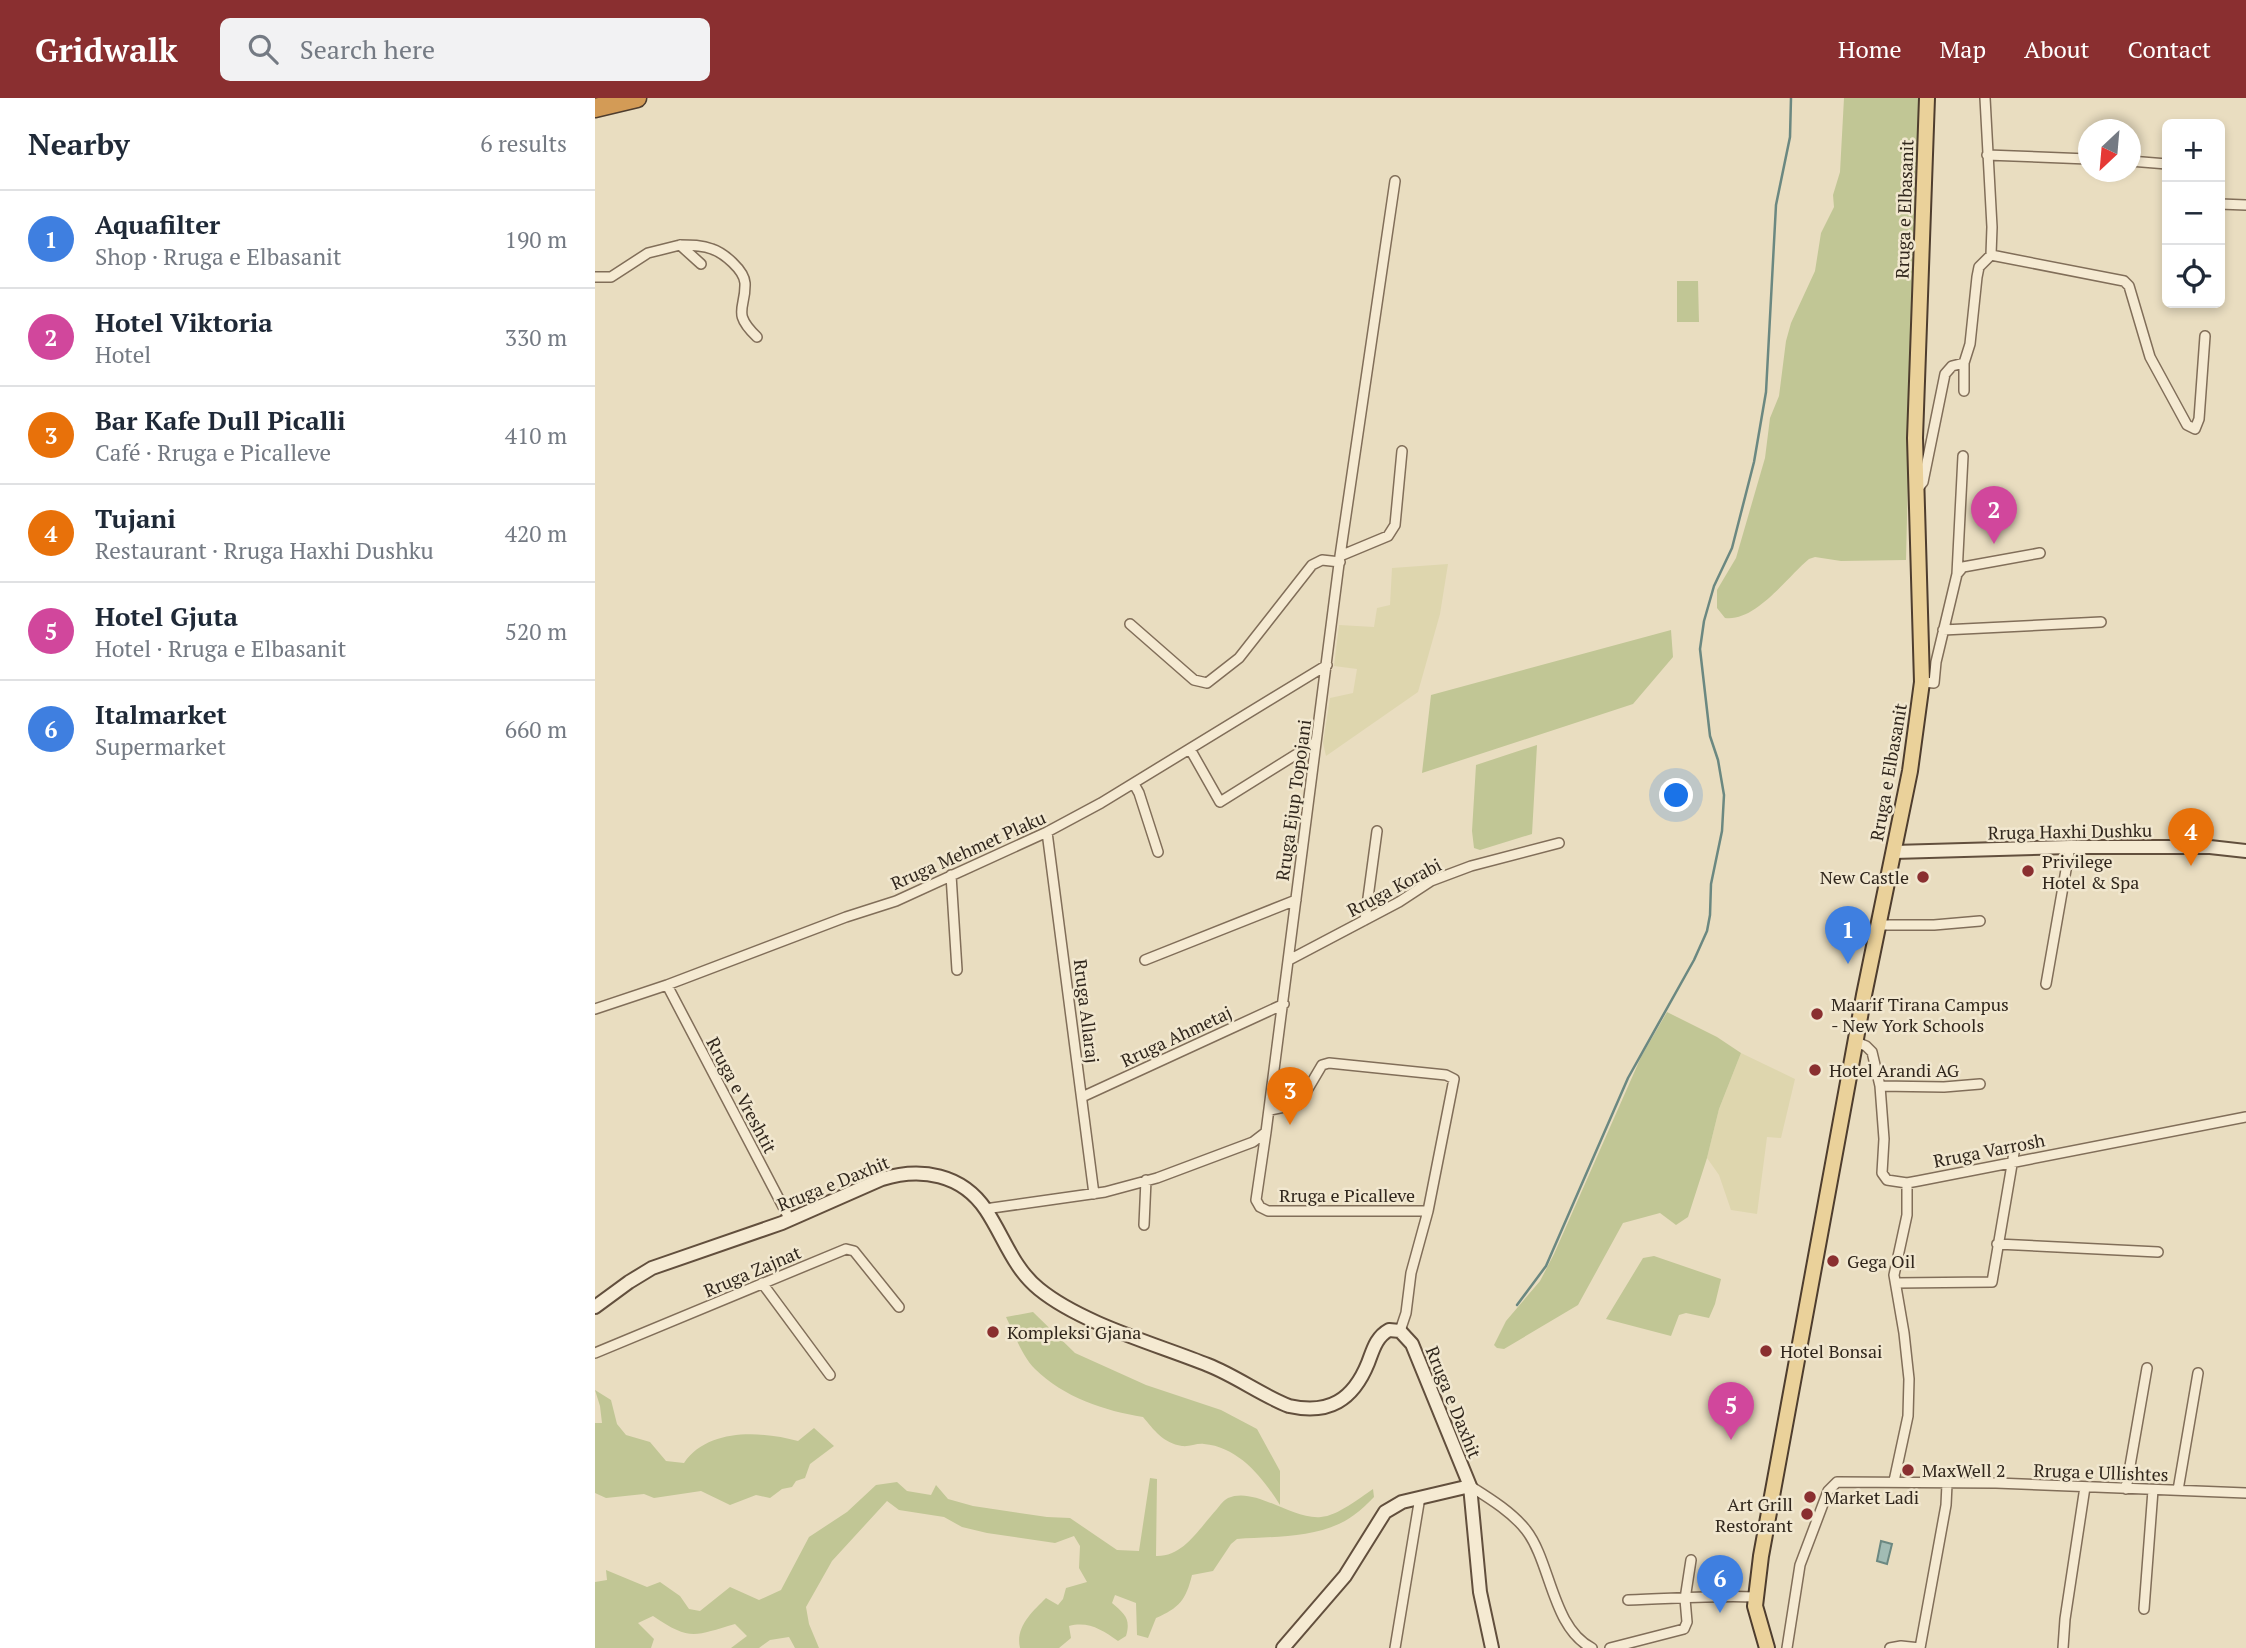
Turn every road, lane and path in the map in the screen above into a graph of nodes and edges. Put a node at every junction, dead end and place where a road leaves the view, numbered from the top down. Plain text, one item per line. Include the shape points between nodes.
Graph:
1 (637, 98) edge
2 (1927, 98) edge
3 (1985, 98) edge
4 (595, 108) edge
5 (1987, 155) junction
6 (2078, 159) edge
7 (2141, 162) edge
8 (2162, 164) edge
9 (1395, 181) dead end
10 (2225, 204) edge
11 (2246, 205) edge
12 (680, 245) junction
13 (1991, 255) junction
14 (701, 264) dead end
15 (595, 277) edge
16 (2205, 336) dead end
17 (757, 337) dead end
18 (1964, 363) junction
19 (1964, 391) dead end
20 (1402, 451) dead end
21 (1963, 456) dead end
22 (1916, 491) junction
23 (2040, 553) dead end
24 (1340, 559) junction
25 (1957, 574) junction
26 (2101, 622) dead end
27 (1130, 624) dead end
28 (1943, 630) junction
29 (1327, 665) junction
30 (1922, 682) junction
31 (1316, 742) junction
32 (1190, 749) junction
33 (1133, 783) junction
34 (1377, 831) dead end
35 (1047, 832) junction
36 (1559, 844) dead end
37 (2070, 847) junction
38 (2246, 851) edge
39 (1158, 852) dead end
40 (1894, 852) junction
41 (951, 874) junction
42 (1296, 900) junction
43 (1365, 920) junction
44 (1980, 921) dead end
45 (1879, 925) junction
46 (1145, 960) dead end
47 (1289, 960) junction
48 (957, 970) dead end
49 (2046, 984) dead end
50 (667, 985) junction
51 (1284, 1004) junction
52 (595, 1009) edge
53 (1856, 1042) junction
54 (1980, 1084) dead end
55 (1880, 1086) junction
56 (1082, 1097) junction
57 (1270, 1110) junction
58 (2246, 1117) edge
59 (1266, 1132) junction
60 (2015, 1147) dead end
61 (2011, 1162) junction
62 (1146, 1180) junction
63 (1907, 1183) junction
64 (1094, 1194) junction
65 (985, 1209) junction
66 (1428, 1211) junction
67 (790, 1220) junction
68 (1144, 1225) dead end
69 (1997, 1244) junction
70 (2158, 1252) dead end
71 (762, 1283) junction
72 (1896, 1283) junction
73 (595, 1307) edge
74 (899, 1307) dead end
75 (1400, 1331) junction
76 (595, 1353) edge
77 (2147, 1368) dead end
78 (2198, 1373) dead end
79 (830, 1375) dead end
80 (1894, 1481) junction
81 (1947, 1484) junction
82 (1470, 1486) junction
83 (2085, 1487) junction
84 (2126, 1489) junction
85 (2153, 1490) junction
86 (2178, 1490) junction
87 (2246, 1493) edge
88 (1420, 1497) junction
89 (1691, 1560) dead end
90 (1755, 1597) junction
91 (1685, 1599) junction
92 (1628, 1600) dead end
93 (2144, 1609) dead end
94 (1283, 1648) edge
95 (1395, 1648) edge
96 (1492, 1648) edge
97 (1591, 1648) edge
98 (1610, 1648) edge
99 (1767, 1648) edge
100 (1787, 1648) edge
101 (1890, 1648) edge
102 (1920, 1648) edge
103 (2063, 1648) edge

1 - 4 highway
2 - 22 main road, Rruga e Elbasanit
3 - 5 street
5 - 6 street
5 - 13 street
7 - 8 street
9 - 24 street, Rruga Ejup Topojani
10 - 11 street
12 - 14 street
12 - 15 street via 647,253 611,277
12 - 17 street via 715,249 743,274 740,310
13 - 16 street via 2124,281 2150,357 2187,425 2195,429
13 - 18 street via 1979,267
18 - 19 street
18 - 22 street via 1945,374 1923,482
20 - 24 street via 1392,531
21 - 25 street
22 - 30 main road, Rruga e Elbasanit
23 - 25 street via 1963,567
24 - 27 street via 1312,565 1239,658 1207,683 1194,680
24 - 29 street, Rruga Ejup Topojani
25 - 28 street
26 - 28 street
28 - 30 street via 1934,682
29 - 31 street, Rruga Ejup Topojani
29 - 32 street, Rruga Mehmet Plaku
30 - 40 main road, Rruga e Elbasanit
31 - 32 street via 1220,803
31 - 42 street, Rruga Ejup Topojani
32 - 33 street, Rruga Mehmet Plaku
33 - 35 street, Rruga Mehmet Plaku
33 - 39 street
34 - 43 street
35 - 41 street, Rruga Mehmet Plaku
35 - 56 street, Rruga Allaraj
36 - 43 street, Rruga Korabi via 1451,873
37 - 38 street, Rruga Haxhi Dushku
37 - 40 street, Rruga Haxhi Dushku
37 - 49 street
40 - 45 main road, Rruga e Elbasanit
41 - 48 street
41 - 50 street, Rruga Mehmet Plaku via 896,901
42 - 46 street
42 - 47 street, Rruga Ejup Topojani
43 - 47 street, Rruga Korabi
44 - 45 street
45 - 53 main road, Rruga e Elbasanit
47 - 51 street, Rruga Ejup Topojani
50 - 52 street, Rruga Mehmet Plaku
50 - 67 street, Rruga e Vreshtit
51 - 56 street, Rruga Ahmetaj
51 - 57 street, Rruga Ejup Topojani
53 - 55 street via 1872,1052
53 - 90 main road, Rruga e Elbasanit
54 - 55 street
55 - 63 street via 1882,1175
56 - 64 street, Rruga Allaraj
57 - 59 street, Rruga Ejup Topojani
57 - 66 street, Rruga e Picalleve via 1299,1104 1322,1065 1329,1063 1452,1077
58 - 61 street, Rruga Varrosh
59 - 62 street via 1253,1142
59 - 66 street, Rruga e Picalleve via 1256,1200 1268,1211
60 - 61 street
61 - 63 street, Rruga Varrosh
61 - 69 street
62 - 64 street
62 - 68 street
63 - 72 street
64 - 65 street
65 - 67 street, Rruga e Daxhit via 950,1181 911,1172 882,1179
65 - 75 street, Rruga e Daxhit via 1023,1273 1047,1296 1113,1328 1225,1372 1289,1406 1320,1407 1346,1397 1358,1385 1380,1337 1389,1330
66 - 75 street, Rruga e Picalleve
67 - 73 street, Rruga e Daxhit via 652,1268
69 - 70 street
69 - 72 street via 1991,1282
71 - 74 street, Rruga Zajnat via 850,1249
71 - 76 street, Rruga Zajnat
71 - 79 street
72 - 80 street via 1909,1379 1908,1416
75 - 82 street, Rruga e Daxhit via 1412,1344
77 - 84 street
78 - 86 street
80 - 81 street, Rruga e Ullishtes
80 - 100 street, Rruga e Ullishtes via 1842,1481 1830,1487 1800,1565
81 - 83 street, Rruga e Ullishtes
81 - 102 street
82 - 88 street
82 - 96 street, Rruga e Daxhit via 1479,1591
82 - 97 street via 1526,1530 1565,1618
83 - 84 street, Rruga e Ullishtes
83 - 103 street
84 - 85 street, Rruga e Ullishtes
85 - 86 street, Rruga e Ullishtes
85 - 93 street
86 - 87 street, Rruga e Ullishtes
88 - 94 street via 1385,1512 1345,1576
88 - 95 street
89 - 91 street
90 - 91 street
90 - 99 main road, Rruga e Elbasanit
91 - 92 street
91 - 98 street via 1684,1629
101 - 102 street

